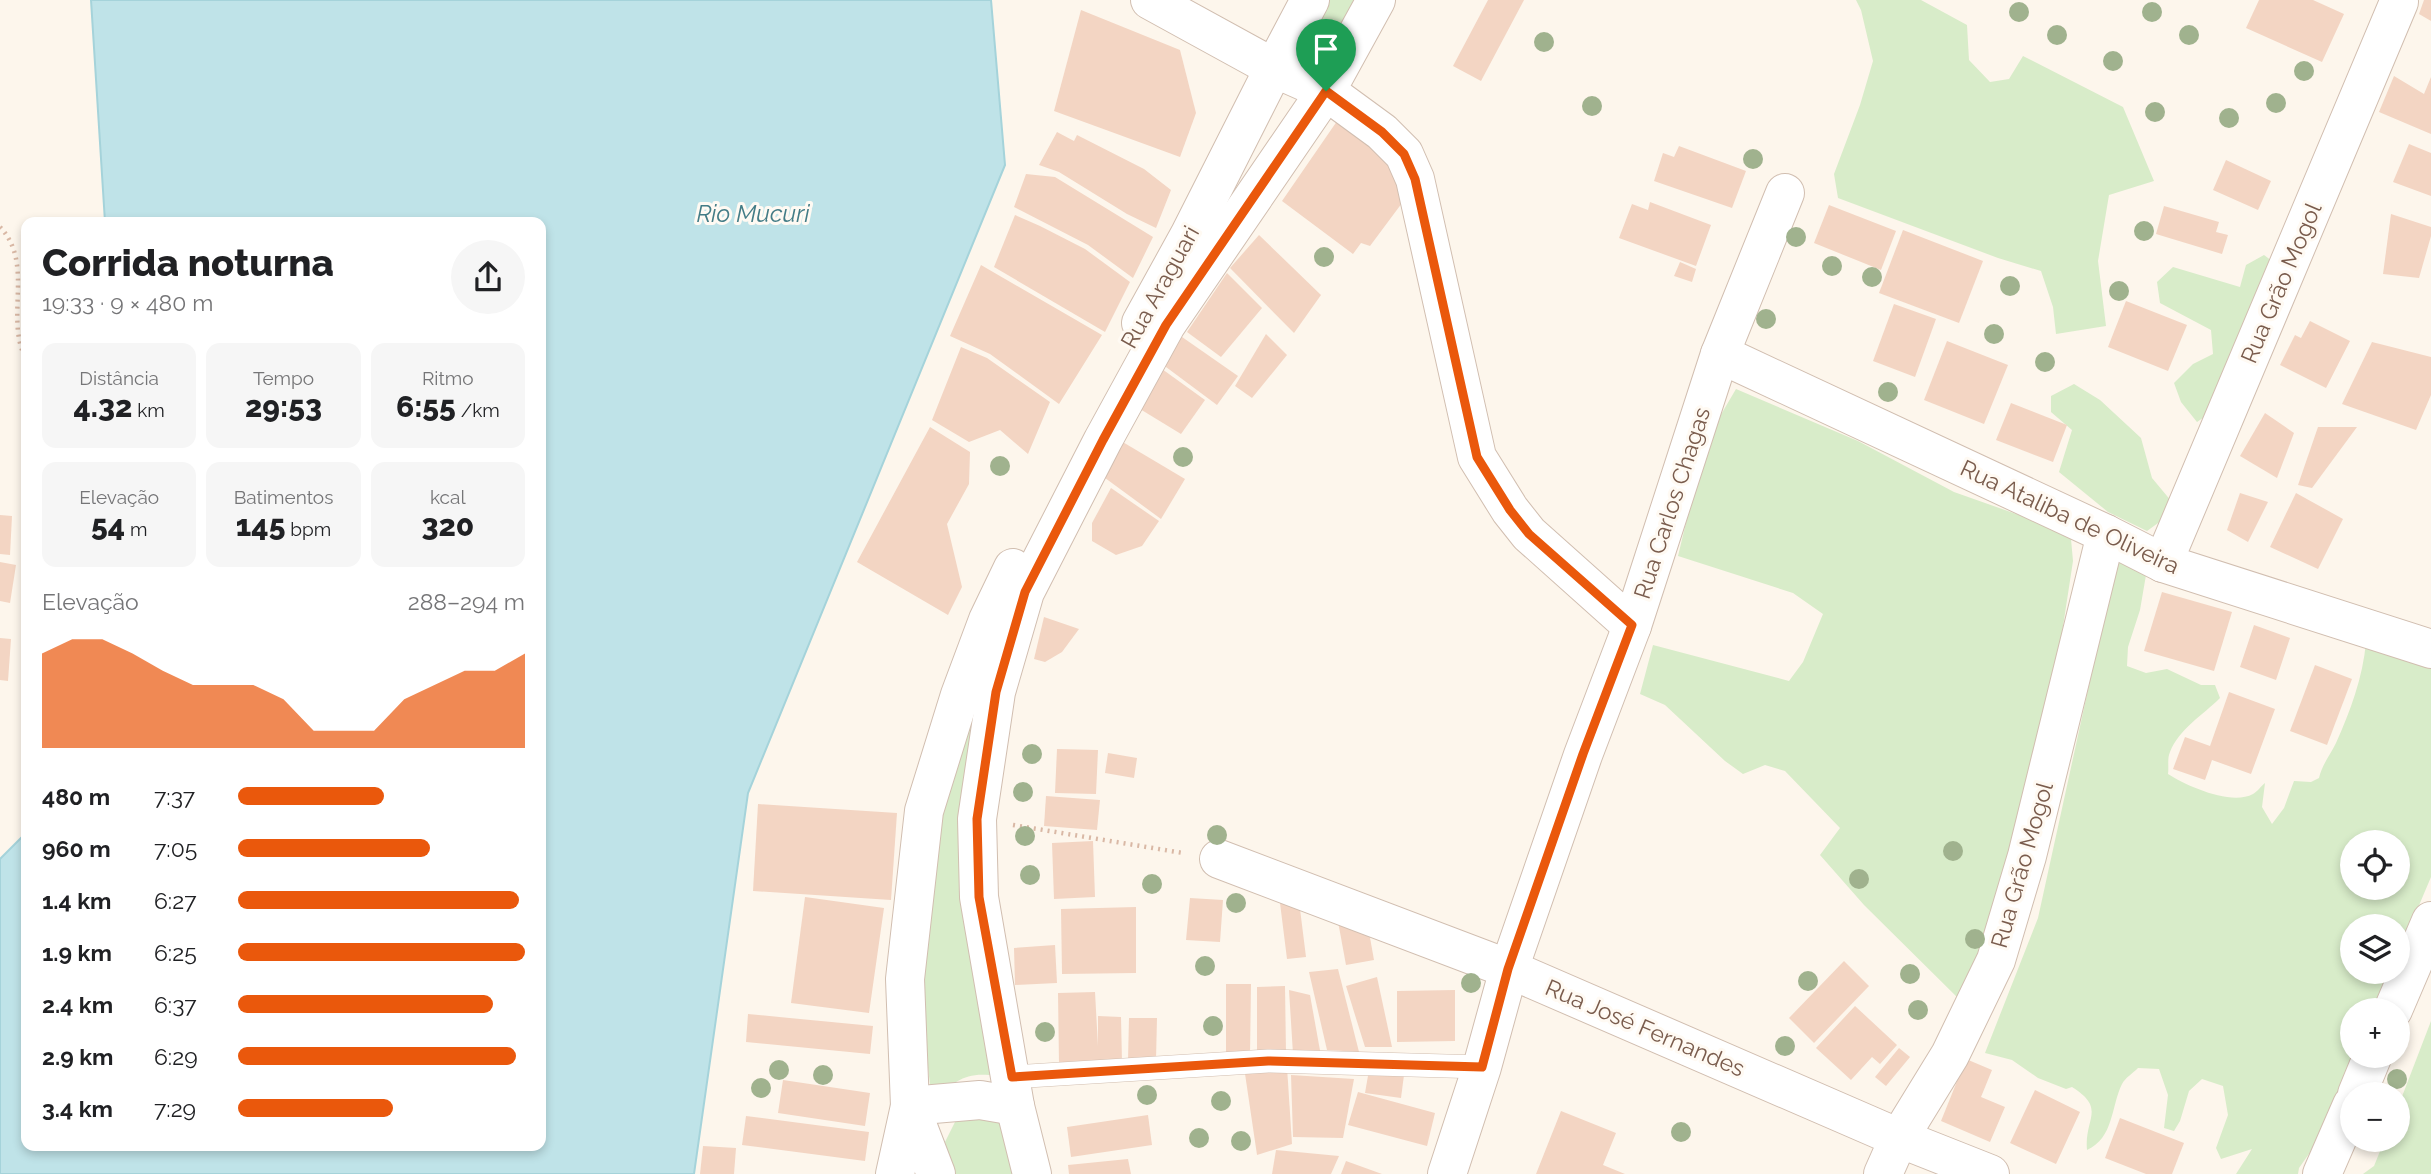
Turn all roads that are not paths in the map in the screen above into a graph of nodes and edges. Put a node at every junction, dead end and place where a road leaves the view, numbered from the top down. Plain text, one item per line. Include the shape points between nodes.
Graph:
1 (1150, 0) edge
2 (1310, 0) edge
3 (1376, 0) edge
4 (2399, 2) dead end
5 (1274, 68) junction
6 (1326, 91) junction
7 (1784, 193) dead end
8 (1720, 354) junction
9 (2106, 534) junction
10 (2163, 563) junction
11 (1018, 583) junction
12 (1632, 625) junction
13 (2431, 649) edge
14 (1219, 859) road end
15 (2431, 921) edge
16 (1508, 969) junction
17 (2398, 998) edge
18 (1482, 1067) junction
19 (1013, 1092) junction
20 (910, 1106) junction
21 (2340, 1133) edge
22 (1899, 1138) junction
23 (895, 1174) edge
24 (936, 1174) edge
25 (1032, 1174) edge
26 (1447, 1174) edge
27 (1883, 1174) edge
28 (1990, 1174) edge
29 (2322, 1174) edge

1 - 5 street
2 - 5 street, Rua Araguari
3 - 6 street, Rua Araguari
4 - 10 street, Rua Grão Mogol
5 - 6 street
5 - 11 street, Rua Araguari via 1189,236 1048,491
6 - 11 street, Rua Araguari via 1166,325
6 - 12 street via 1390,139 1404,154 1415,179 1477,457 1529,534
7 - 8 street, Rua Carlos Chagas
8 - 9 street, Rua Ataliba de Oliveira
8 - 12 street, Rua Carlos Chagas
9 - 10 street, Rua Ataliba de Oliveira
9 - 22 street, Rua Grão Mogol via 2027,856 1996,960 1950,1055
10 - 13 street, Rua Ataliba de Oliveira
11 - 19 street via 977,819 979,897
11 - 20 street via 988,620 924,811 905,979
12 - 16 street, Rua Carlos Chagas
14 - 16 street, Rua José Fernandes
15 - 17 street
16 - 18 street, Rua Carlos Chagas
16 - 22 street, Rua José Fernandes
18 - 19 lane via 1268,1061
18 - 26 street, Rua Carlos Chagas
19 - 20 street
19 - 25 street
20 - 23 street
20 - 24 street
21 - 29 street
22 - 27 street, Rua Grão Mogol
22 - 28 street, Rua José Fernandes

